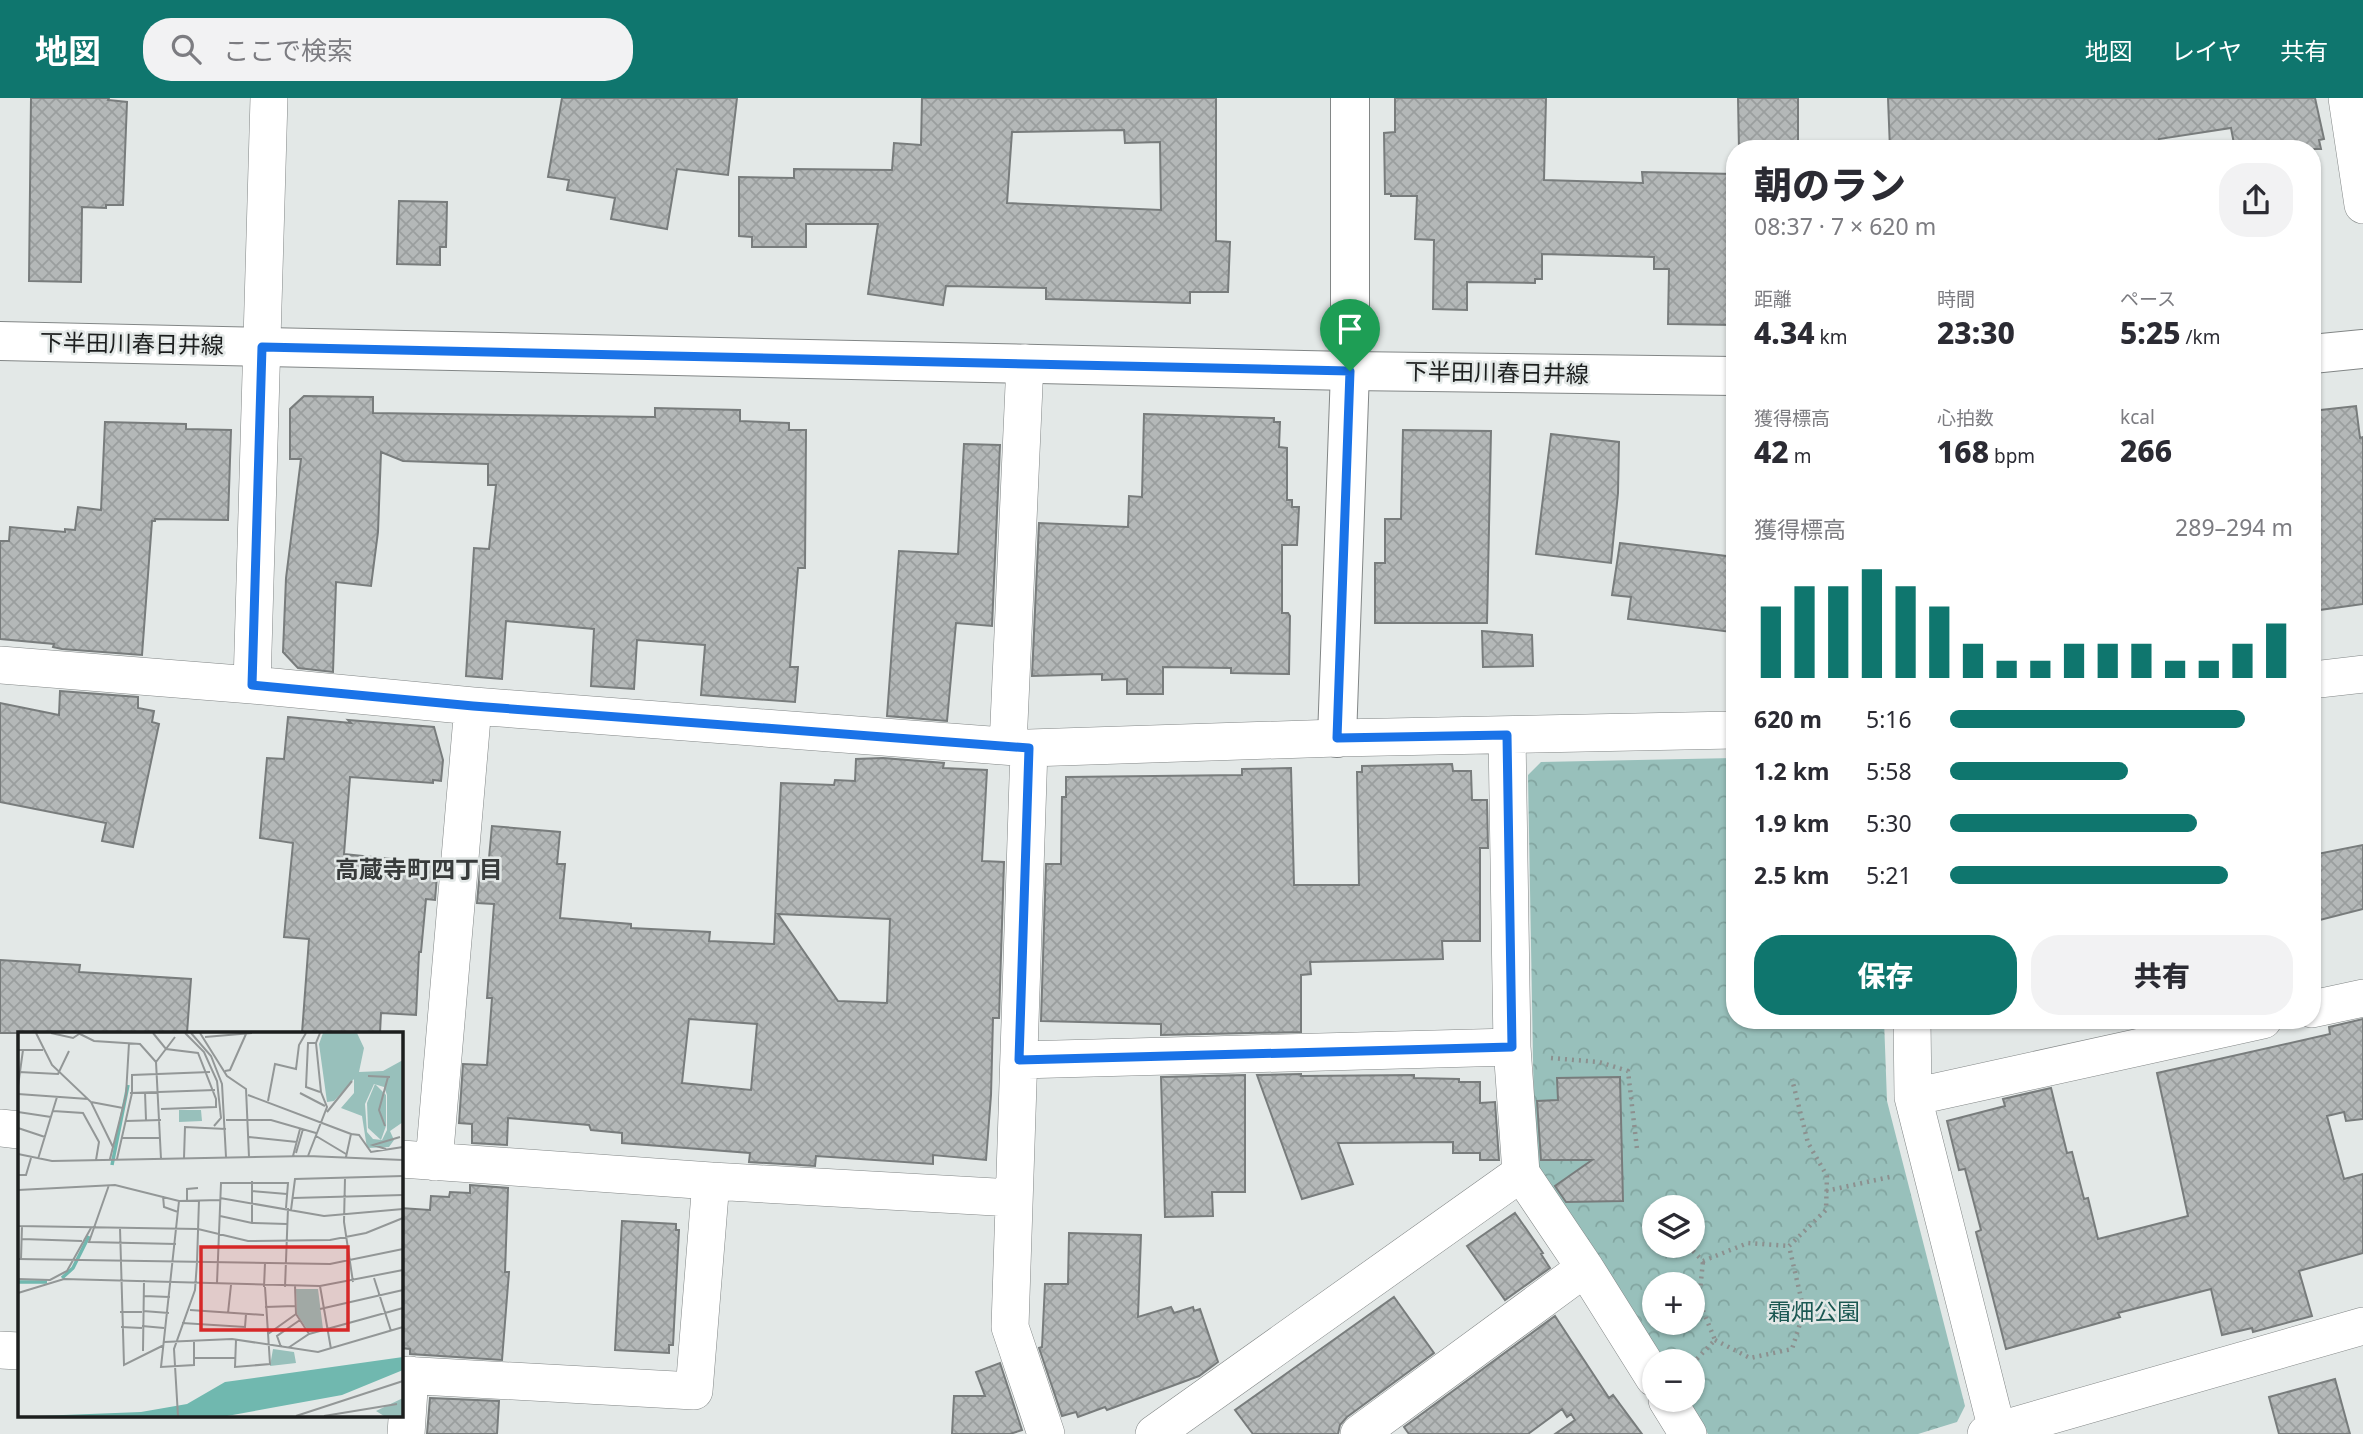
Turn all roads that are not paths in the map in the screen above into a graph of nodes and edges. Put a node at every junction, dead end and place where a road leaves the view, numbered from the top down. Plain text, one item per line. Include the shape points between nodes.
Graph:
1 (269, 98) edge
2 (1350, 98) edge
3 (2347, 98) edge
4 (2363, 205) edge
5 (0, 341) edge
6 (262, 347) junction
7 (2363, 349) edge
8 (2321, 353) edge
9 (1025, 363) junction
10 (1350, 371) junction
11 (1726, 376) edge
12 (0, 665) edge
13 (2363, 674) edge
14 (2321, 679) edge
15 (252, 685) junction
16 (473, 706) junction
17 (1726, 730) edge
18 (1507, 735) junction
19 (1337, 738) junction
20 (1018, 747) junction
21 (2363, 998) edge
22 (2321, 1007) edge
23 (1912, 1029) edge
24 (2222, 1029) edge
25 (1529, 1052) junction
26 (1019, 1060) junction
27 (1913, 1097) junction
28 (0, 1128) edge
29 (18, 1130) edge
30 (417, 1161) edge
31 (1521, 1173) junction
32 (711, 1181) junction
33 (1013, 1198) junction
34 (1585, 1268) junction
35 (2363, 1326) edge
36 (0, 1350) edge
37 (18, 1351) edge
38 (1642, 1359) edge
39 (406, 1375) edge
40 (1674, 1412) edge
41 (1994, 1433) edge
42 (406, 1434) edge
43 (1046, 1434) edge
44 (1154, 1434) edge
45 (1359, 1434) edge
46 (1688, 1434) edge

1 - 6 street
2 - 10 main road
3 - 4 street
5 - 6 main road, 下半田川春日井線
6 - 9 main road, 下半田川春日井線
6 - 15 street
7 - 8 main road
9 - 10 main road, 下半田川春日井線
9 - 20 street
10 - 11 main road, 下半田川春日井線
10 - 19 main road
12 - 15 street
13 - 14 street
15 - 16 street
16 - 20 street
16 - 30 street
17 - 18 street
18 - 19 street
18 - 25 street
19 - 20 street
20 - 26 street
21 - 22 street
23 - 27 street
24 - 27 street
25 - 26 street
25 - 31 street
26 - 33 street
27 - 41 street
28 - 29 street
30 - 32 street
31 - 34 street
31 - 44 street
32 - 33 street
32 - 39 street via 694,1391
33 - 43 street via 1010,1327
34 - 38 street
34 - 45 street
35 - 41 street
36 - 37 street
39 - 42 street
40 - 46 street

